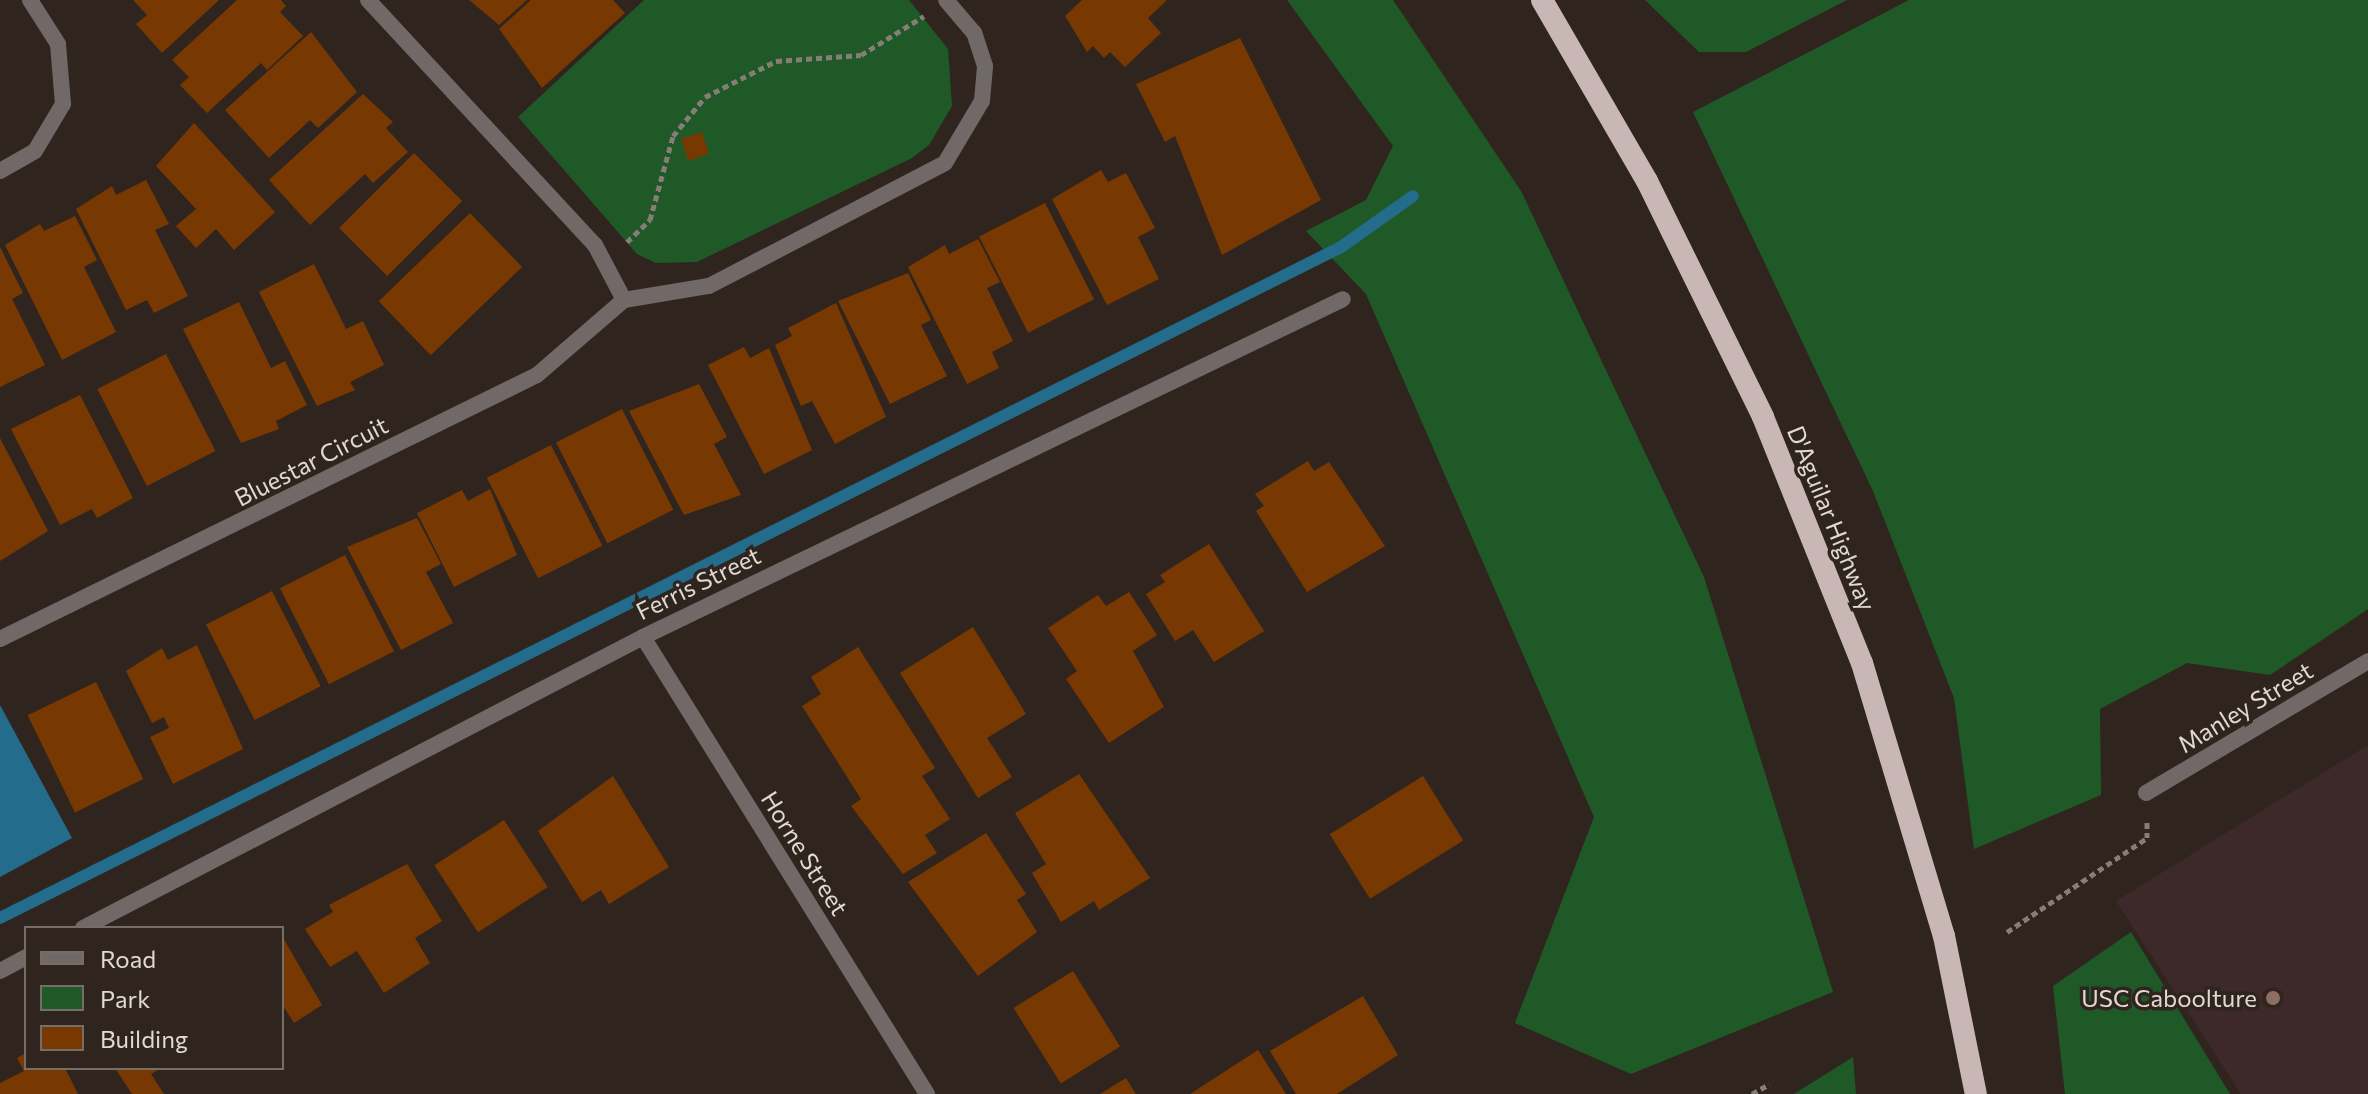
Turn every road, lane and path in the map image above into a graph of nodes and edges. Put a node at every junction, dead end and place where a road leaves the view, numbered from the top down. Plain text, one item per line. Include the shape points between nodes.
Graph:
1 (30, 0) edge
2 (368, 0) edge
3 (946, 0) edge
4 (1542, 0) edge
5 (0, 171) edge
6 (606, 261) junction
7 (1343, 299) dead end
8 (624, 300) junction
9 (643, 637) junction
10 (0, 639) edge
11 (2368, 661) edge
12 (2146, 793) joint
13 (87, 926) edge
14 (2007, 932) dead end
15 (24, 958) edge
16 (0, 971) edge
17 (1769, 1084) dead end
18 (927, 1094) edge
19 (1752, 1094) edge
20 (1976, 1094) edge

1 - 5 street via 58,44 63,104 35,151
2 - 6 street
3 - 6 path via 861,55 776,61 705,97 673,136 650,220
3 - 8 street via 974,33 985,66 982,101 945,163 709,286
4 - 20 highway, D'Aguilar Highway via 1647,181 1763,417 1862,663 1944,936
6 - 8 street
7 - 9 street, Ferris Street
8 - 10 street, Bluestar Circuit via 537,375
9 - 13 street, Ferris Street
9 - 18 street, Horne Street
11 - 12 street, Manley Street
12 - 14 path via 2147,838
15 - 16 street
17 - 19 path

